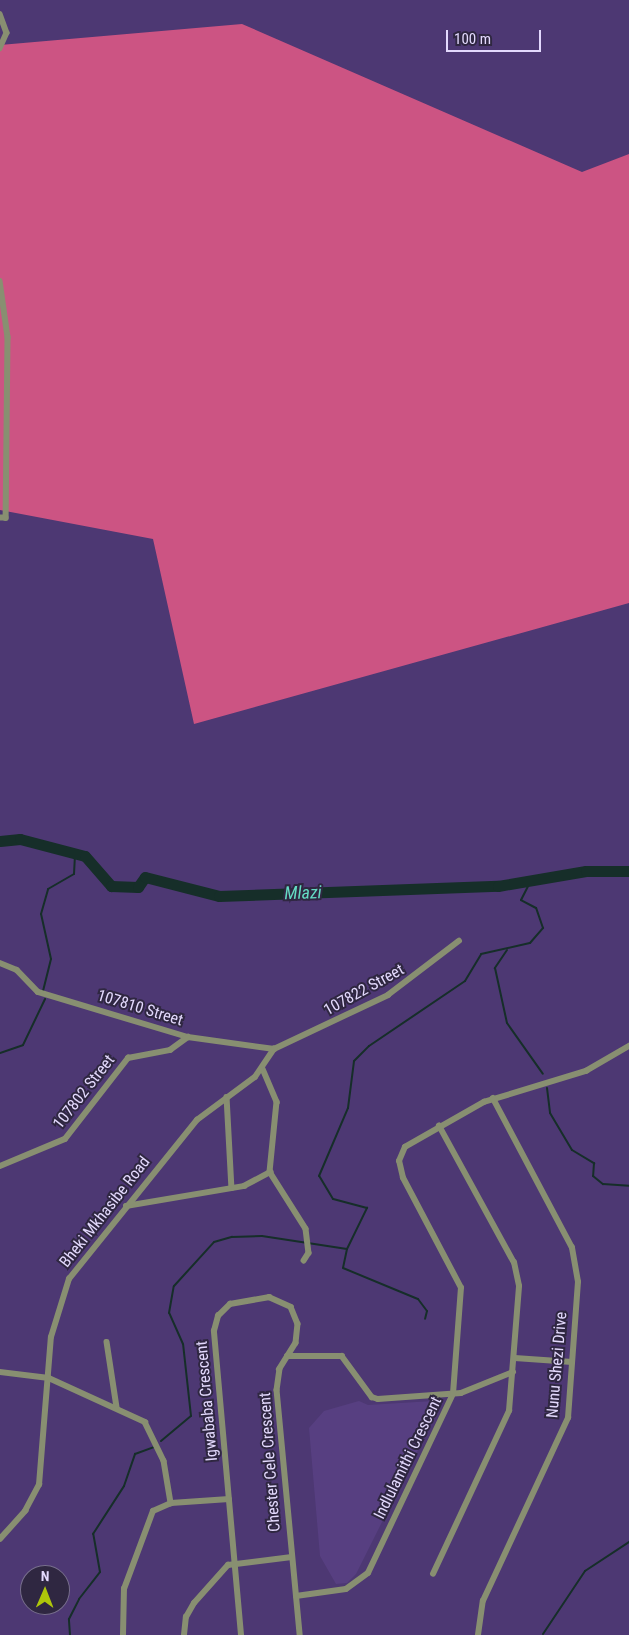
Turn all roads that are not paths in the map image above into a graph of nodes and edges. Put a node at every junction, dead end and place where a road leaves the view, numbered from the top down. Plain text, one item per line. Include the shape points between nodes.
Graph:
1 (0, 14) edge
2 (0, 49) edge
3 (0, 281) edge
4 (3, 518) edge
5 (459, 941) dead end
6 (0, 963) edge
7 (188, 1037) junction
8 (629, 1046) edge
9 (274, 1049) junction
10 (263, 1069) junction
11 (227, 1097) junction
12 (493, 1099) junction
13 (439, 1126) junction
14 (0, 1166) edge
15 (270, 1172) junction
16 (232, 1188) junction
17 (126, 1206) junction
18 (304, 1261) dead end
19 (107, 1342) dead end
20 (287, 1356) junction
21 (515, 1358) junction
22 (572, 1362) junction
23 (0, 1372) edge
24 (513, 1372) junction
25 (49, 1378) junction
26 (453, 1394) junction
27 (117, 1407) junction
28 (229, 1499) junction
29 (171, 1503) junction
30 (0, 1539) edge
31 (291, 1557) junction
32 (235, 1562) junction
33 (433, 1574) dead end
34 (296, 1596) junction
35 (123, 1635) edge
36 (184, 1635) edge
37 (241, 1635) edge
38 (300, 1635) edge
39 (478, 1635) edge

1 - 2 street via 7,34
3 - 4 street via 8,314
5 - 9 street, 107822 Street via 388,995
6 - 7 street, 107810 Street via 10,966 38,992
7 - 9 street, 107810 Street
7 - 14 street, 107802 Street via 170,1050 128,1058 65,1139
8 - 12 street, Indlulamithi Crescent via 586,1072
9 - 10 street
10 - 11 street, Bheki Mkhasibe Road
10 - 15 street via 277,1102
11 - 16 street
11 - 17 street, Bheki Mkhasibe Road via 197,1120
12 - 13 street, Indlulamithi Crescent
12 - 22 street, Nunu Shezi Drive via 576,1261
13 - 21 street via 518,1274
13 - 26 street, Indlulamithi Crescent via 410,1142 399,1161 403,1178 461,1288
15 - 16 street
15 - 18 street via 295,1207 310,1240 309,1253
16 - 17 street
17 - 25 street, Bheki Mkhasibe Road via 69,1279 51,1337
19 - 27 street
20 - 26 street via 342,1356 372,1397
20 - 28 street, Igwababa Crescent via 298,1330 287,1304 269,1297 236,1302 218,1316 214,1346
20 - 31 street, Chester Cele Crescent via 277,1390
21 - 22 street
21 - 24 street
22 - 39 street, Nunu Shezi Drive via 564,1429 482,1601
23 - 25 street
24 - 26 street
24 - 33 street via 505,1424
25 - 27 street
25 - 30 street, Bheki Mkhasibe Road via 39,1485 28,1507
26 - 34 street, Indlulamithi Crescent via 368,1573 346,1590
27 - 29 street via 145,1422 152,1432 168,1472
28 - 29 street
28 - 32 street, Igwababa Crescent
29 - 35 street via 159,1506 147,1519 122,1599
31 - 32 street
31 - 34 street, Chester Cele Crescent
32 - 36 street via 223,1569 194,1603 186,1617
32 - 37 street, Igwababa Crescent
34 - 38 street, Chester Cele Crescent

